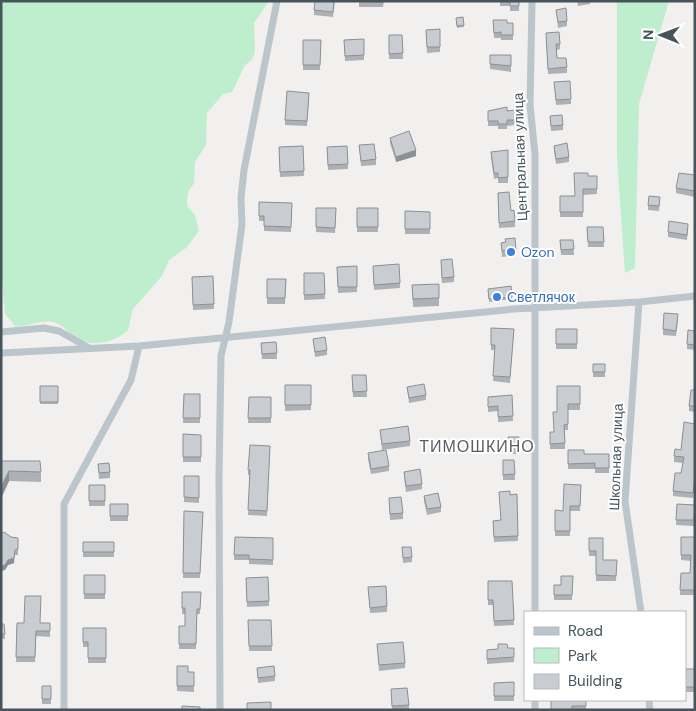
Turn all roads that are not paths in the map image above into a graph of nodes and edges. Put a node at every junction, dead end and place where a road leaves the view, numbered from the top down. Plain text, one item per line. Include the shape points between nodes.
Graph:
1 (277, 1) edge
2 (532, 1) edge
3 (695, 296) edge
4 (639, 302) junction
5 (536, 307) junction
6 (1, 332) edge
7 (225, 337) junction
8 (139, 346) junction
9 (89, 348) junction
10 (1, 353) edge
11 (535, 611) edge
12 (641, 611) edge
13 (64, 710) edge
14 (220, 710) edge

1 - 7 street via 244,170 242,224
2 - 5 street, Центральная улица via 530,105 535,154
3 - 4 street
4 - 5 street
4 - 12 street, Школьная улица via 625,500
5 - 7 street
5 - 11 street, Центральная улица
6 - 9 street via 44,328 59,331
7 - 8 street
7 - 14 street via 221,356 218,476
8 - 9 street
8 - 13 street via 131,380 64,504
9 - 10 street

